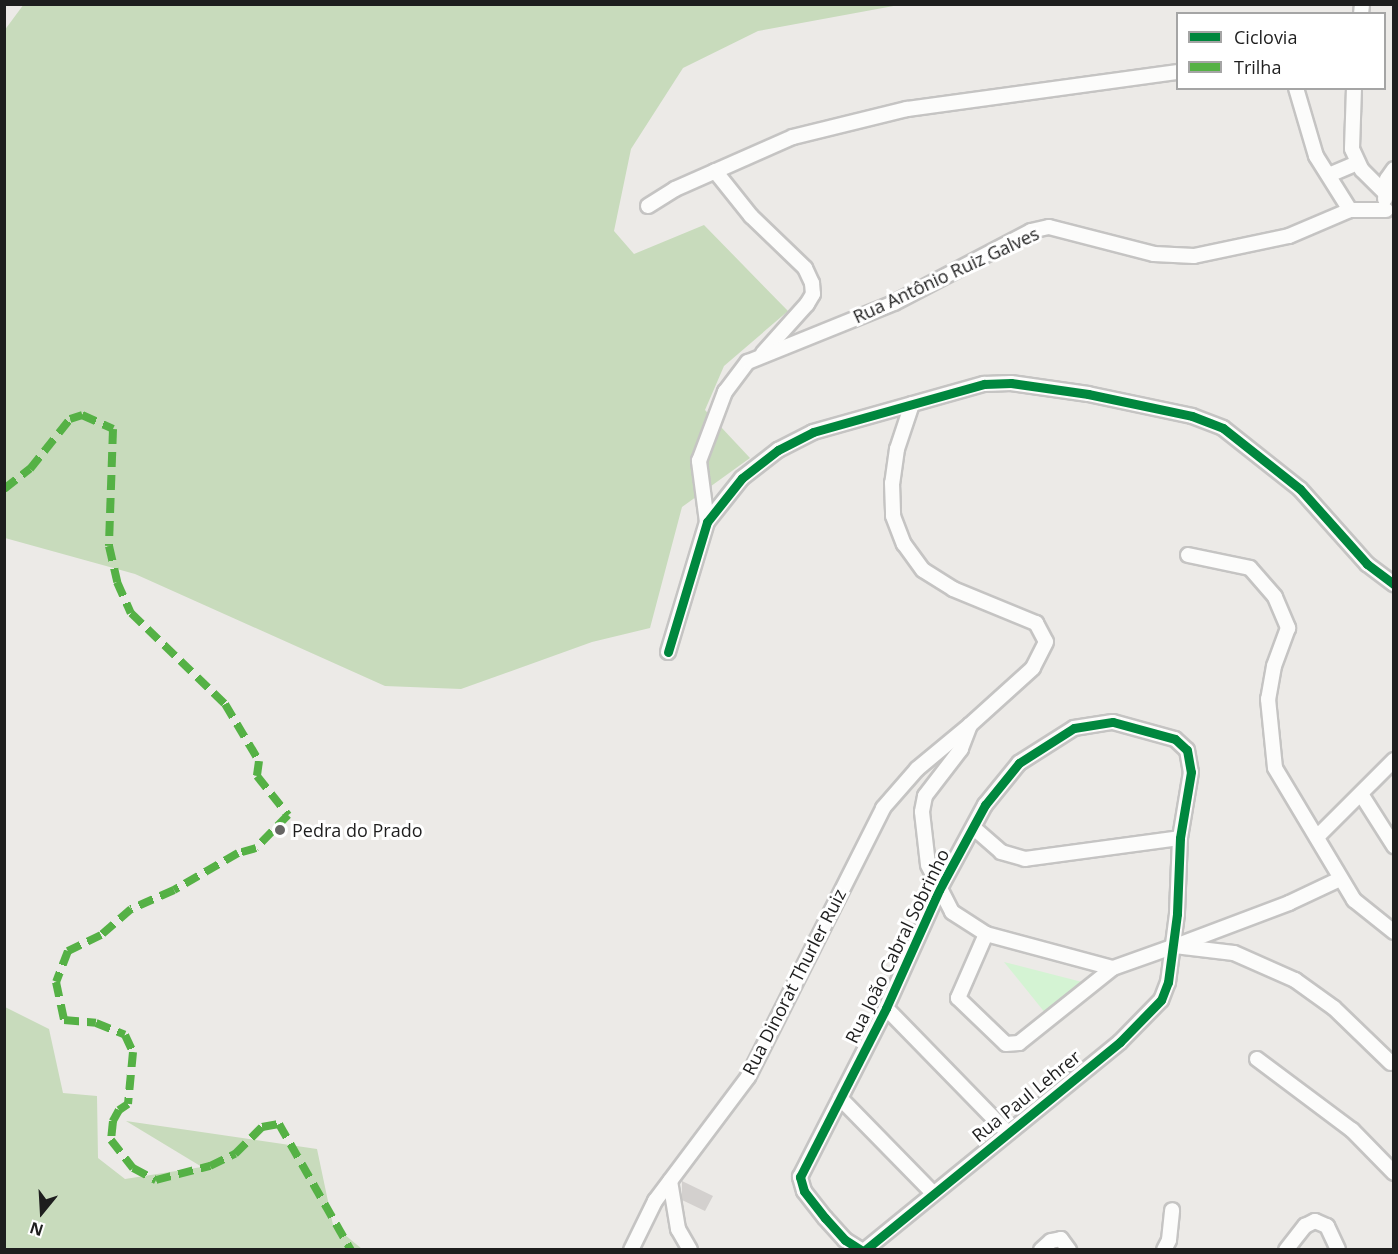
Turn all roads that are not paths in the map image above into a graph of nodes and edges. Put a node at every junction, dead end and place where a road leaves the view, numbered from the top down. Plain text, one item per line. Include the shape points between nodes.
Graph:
1 (1176, 72) edge
2 (1297, 90) edge
3 (1354, 90) edge
4 (1358, 163) junction
5 (1394, 169) edge
6 (715, 171) junction
7 (1329, 175) junction
8 (1384, 192) junction
9 (648, 206) dead end
10 (1350, 210) junction
11 (1390, 214) edge
12 (763, 354) junction
13 (912, 404) junction
14 (707, 522) junction
15 (1188, 555) dead end
16 (1394, 584) edge
17 (668, 652) dead end
18 (970, 725) junction
19 (1394, 760) edge
20 (1361, 794) junction
21 (975, 828) junction
22 (1317, 837) junction
23 (1180, 838) junction
24 (1394, 846) edge
25 (1340, 879) junction
26 (939, 890) junction
27 (1394, 932) edge
28 (987, 934) junction
29 (1174, 946) junction
30 (1113, 968) junction
31 (886, 1008) junction
32 (1257, 1059) dead end
33 (1391, 1063) dead end
34 (840, 1098) junction
35 (1006, 1132) junction
36 (1394, 1173) edge
37 (670, 1181) junction
38 (933, 1193) junction
39 (1172, 1210) dead end
40 (631, 1250) edge
41 (690, 1250) edge
42 (863, 1250) edge
43 (1041, 1250) edge
44 (1069, 1250) edge
45 (1164, 1250) edge
46 (1286, 1250) edge
47 (1338, 1250) edge

1 - 6 street via 907,109 794,136
2 - 7 street via 1316,156
3 - 4 street via 1350,136
4 - 7 street
4 - 8 street
5 - 8 street
6 - 9 street
6 - 12 street via 751,216 805,268 812,283 813,294 807,304
7 - 10 street
8 - 11 street
10 - 11 street, Rua Antônio Ruiz Galves
10 - 12 street, Rua Antônio Ruiz Galves via 1288,236 1194,256 1154,254 1049,227 1031,231 894,303
12 - 14 street, Rua Antônio Ruiz Galves via 734,375 705,441 699,460 699,482
13 - 14 street via 843,422 778,450 729,490
13 - 16 street via 984,384 1011,383 1192,416 1223,428 1265,458 1300,489 1367,564
13 - 18 street, Rua Dinorat Thurler Ruiz via 897,449 892,483 893,516 904,544 923,570 953,589 1036,623 1046,634 1045,648 1033,668
14 - 17 street
15 - 22 street via 1250,568 1267,585 1285,616 1288,635 1274,666 1268,699 1271,754 1275,768
18 - 26 street, Rua Dinorat Thurler Ruiz via 961,749 932,782 922,812 928,865
18 - 37 street, Rua Dinorat Thurler Ruiz via 917,769 883,808 748,1077
19 - 20 street
20 - 22 street
20 - 24 street
21 - 23 street via 1001,852 1025,859
21 - 23 street, Rua João Cabral Sobrinho via 985,804 1019,763 1074,728 1113,722 1175,739 1187,750 1191,772
21 - 26 street, Rua João Cabral Sobrinho
22 - 25 street
23 - 29 street, Rua João Cabral Sobrinho
25 - 27 street via 1354,900
25 - 29 street via 1289,903
26 - 28 street, Rua Dinorat Thurler Ruiz via 952,912
26 - 31 street, Rua João Cabral Sobrinho
28 - 30 street, Rua Dinorat Thurler Ruiz
28 - 30 street via 958,998 1006,1044 1019,1043
29 - 30 street
29 - 33 street via 1234,953 1295,980 1334,1008
29 - 35 street, Rua Paul Lehrer via 1161,1000 1120,1042
31 - 34 street, Rua João Cabral Sobrinho
31 - 35 street
32 - 36 street via 1352,1130
34 - 38 street
34 - 42 street, Rua João Cabral Sobrinho via 801,1170 804,1191 845,1240
35 - 38 street, Rua Paul Lehrer
37 - 40 street, Rua Dinorat Thurler Ruiz
37 - 41 street via 678,1229
38 - 42 street, Rua Paul Lehrer
39 - 45 street
43 - 44 street via 1051,1240 1060,1239
46 - 47 street via 1305,1226 1315,1221 1327,1226

